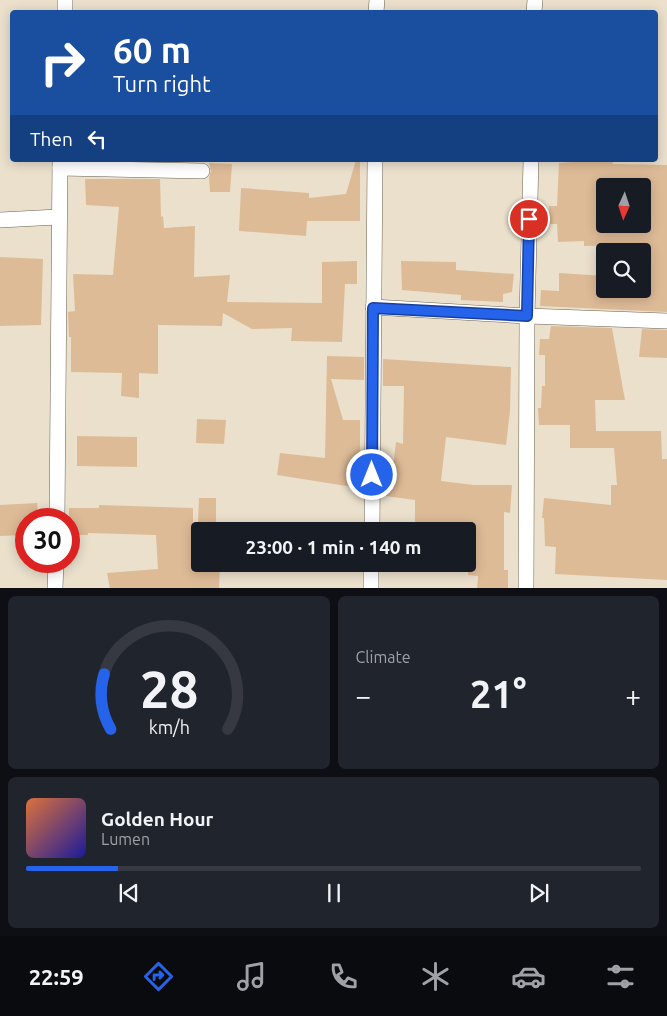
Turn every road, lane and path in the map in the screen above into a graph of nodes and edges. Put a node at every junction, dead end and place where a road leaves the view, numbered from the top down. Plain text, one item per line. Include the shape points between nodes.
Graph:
1 (375, 162) edge
2 (531, 162) edge
3 (60, 164) edge
4 (202, 171) dead end
5 (58, 217) junction
6 (0, 220) edge
7 (373, 308) junction
8 (527, 316) junction
9 (667, 321) edge
10 (57, 508) edge
11 (372, 522) edge
12 (372, 572) edge
13 (56, 573) edge
14 (55, 588) edge
15 (371, 588) edge
16 (526, 588) edge

1 - 7 street
2 - 8 street
3 - 4 street
3 - 5 street
5 - 6 street
5 - 10 street
7 - 8 street
7 - 11 street
8 - 9 street
8 - 16 street
12 - 15 street
13 - 14 street

